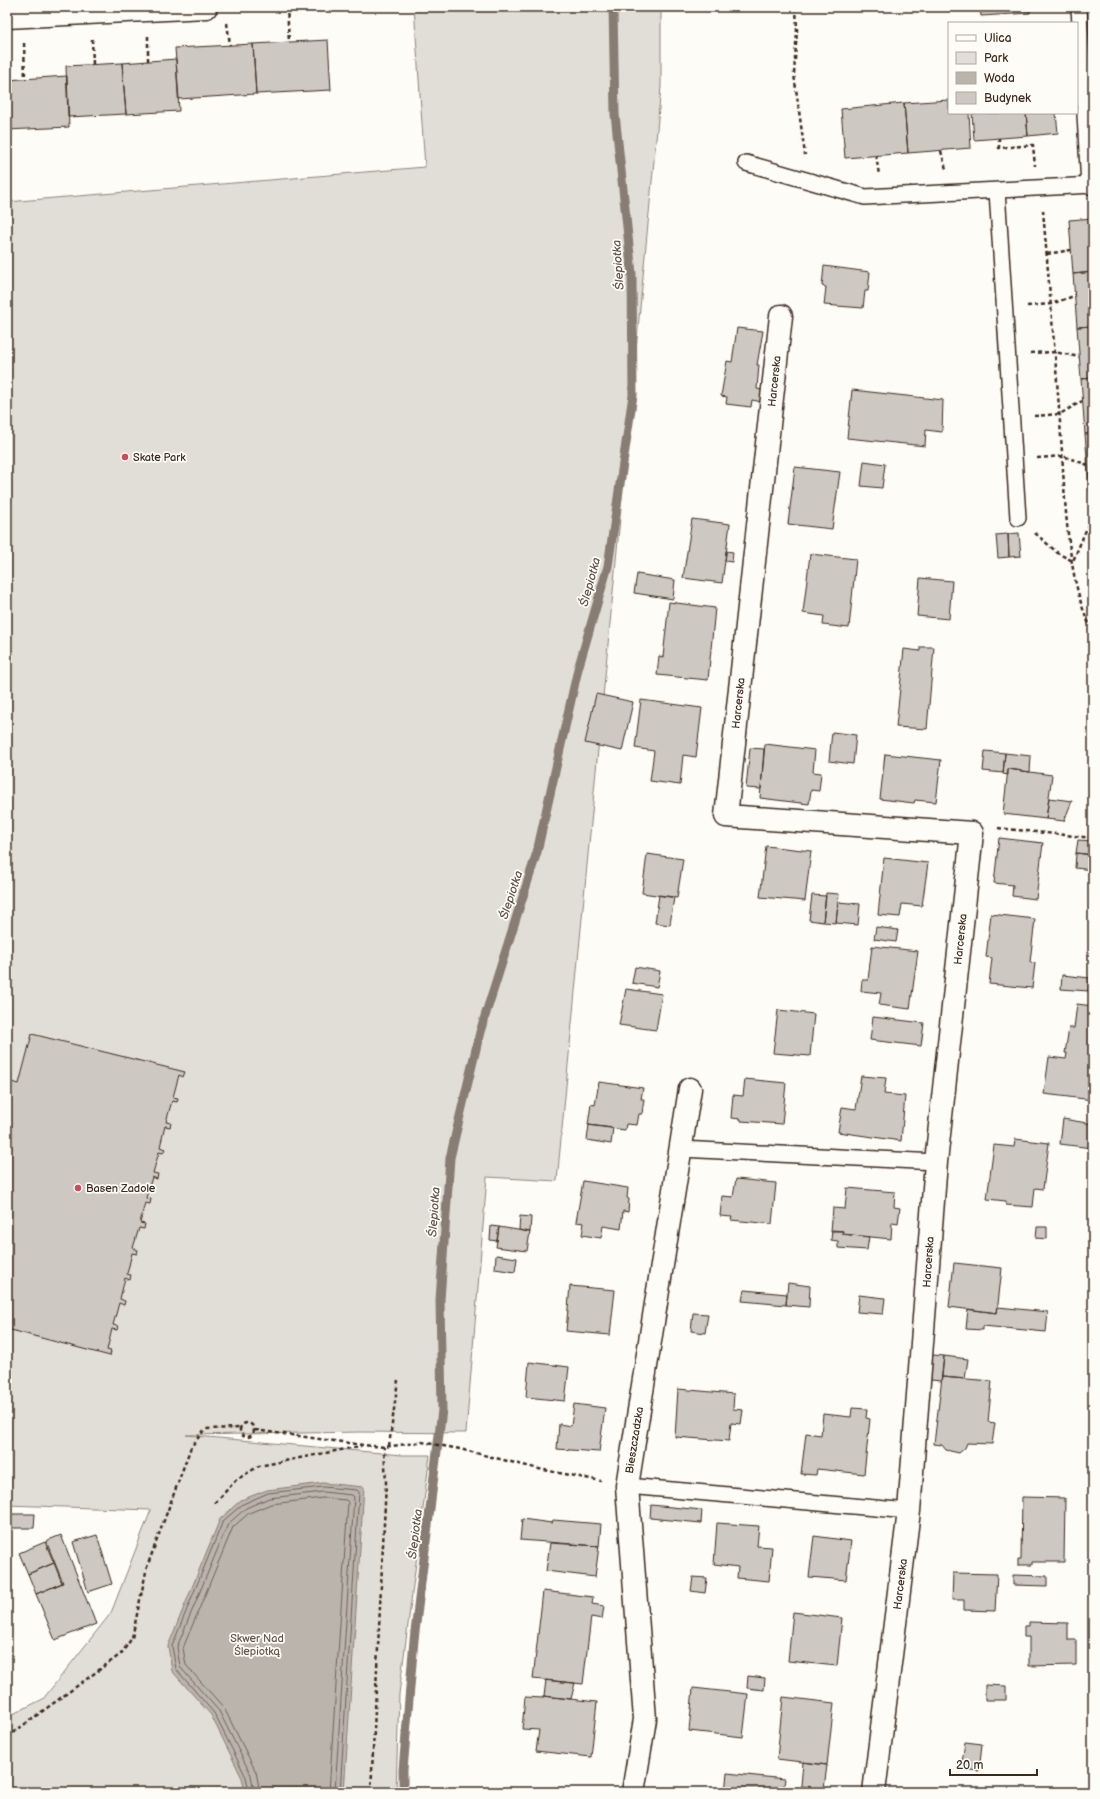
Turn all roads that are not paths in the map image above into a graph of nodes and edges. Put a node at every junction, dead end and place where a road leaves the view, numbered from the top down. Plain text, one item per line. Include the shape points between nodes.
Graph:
1 (206, 7) edge
2 (1079, 7) edge
3 (15, 17) edge
4 (746, 163) dead end
5 (1091, 186) edge
6 (997, 191) junction
7 (782, 316) dead end
8 (1018, 518) road end
9 (690, 1090) dead end
10 (681, 1149) junction
11 (936, 1162) junction
12 (627, 1486) junction
13 (909, 1511) junction
14 (633, 1792) edge
15 (874, 1792) edge

1 - 3 street
2 - 5 lane
4 - 6 lane via 865,197
5 - 6 lane
6 - 8 lane
7 - 11 street, Harcerska via 726,816 972,833
9 - 10 street, Bieszczadzka
10 - 11 lane
10 - 12 street, Bieszczadzka
11 - 13 street, Harcerska
12 - 13 lane
12 - 14 street, Bieszczadzka via 645,1719
13 - 15 street, Harcerska

